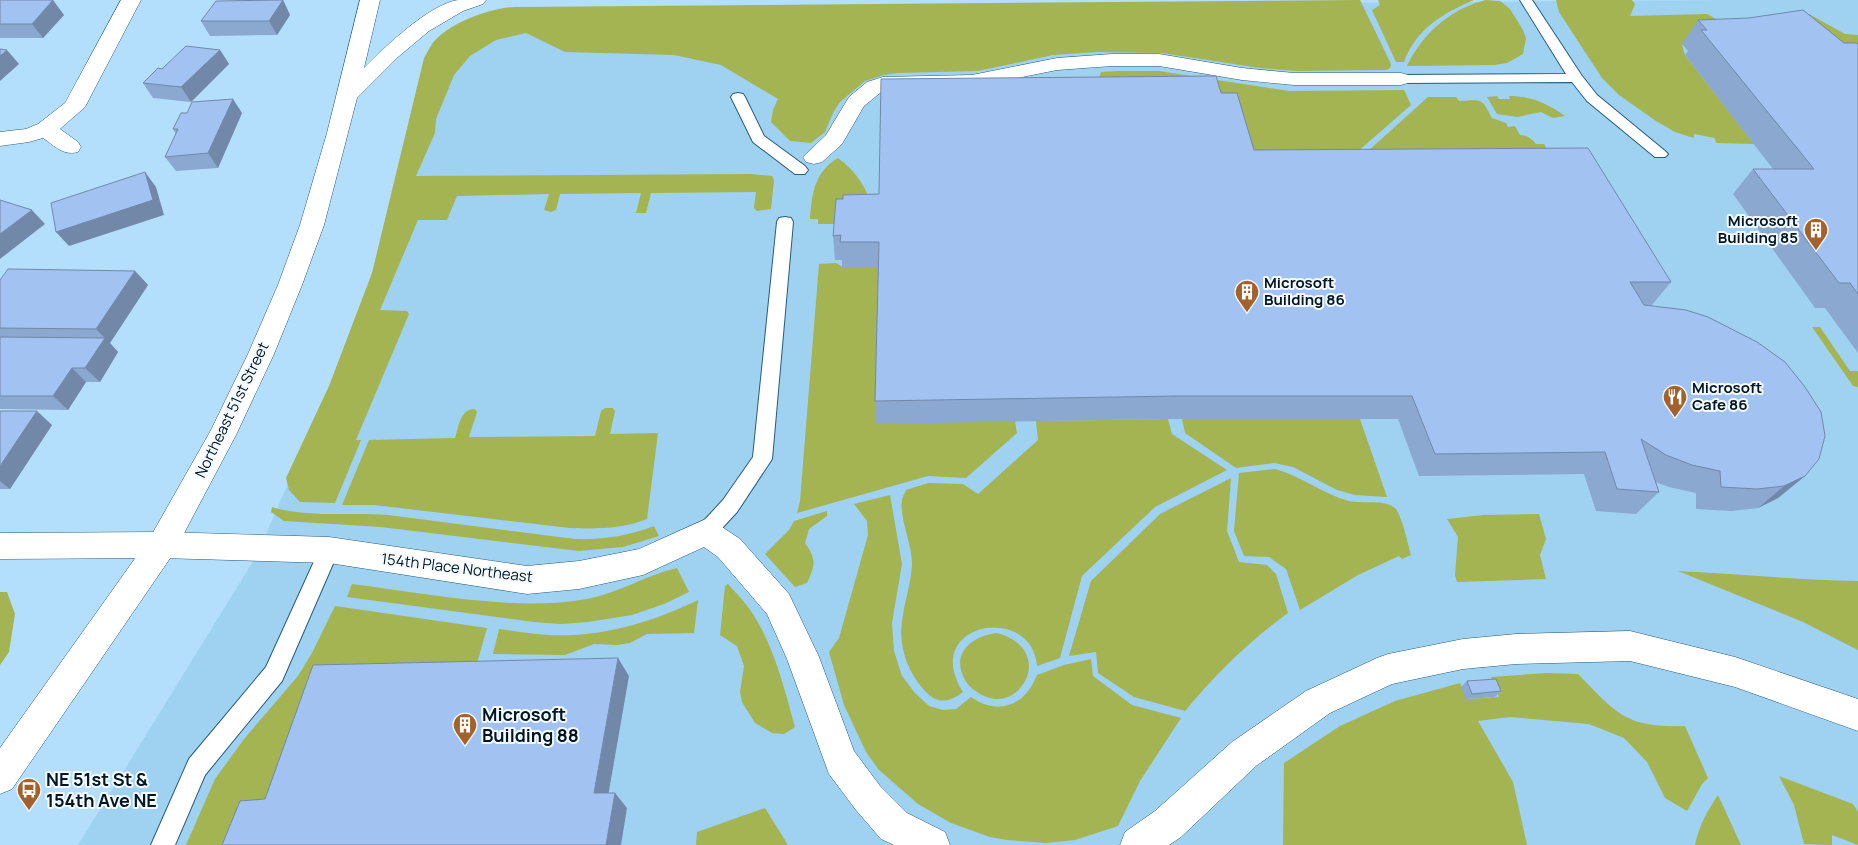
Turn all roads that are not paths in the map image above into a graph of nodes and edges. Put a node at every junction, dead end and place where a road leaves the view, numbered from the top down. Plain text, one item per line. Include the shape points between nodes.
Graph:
1 (131, 0) edge
2 (370, 0) edge
3 (476, 0) edge
4 (1526, 0) edge
5 (1576, 78) junction
6 (1401, 79) joint
7 (348, 95) junction
8 (738, 97) dead end
9 (46, 129) junction
10 (0, 139) edge
11 (70, 146) dead end
12 (1660, 154) dead end
13 (807, 163) joint
14 (785, 222) dead end
15 (706, 532) junction
16 (162, 545) junction
17 (0, 546) edge
18 (329, 550) junction
19 (1858, 715) edge
20 (0, 777) edge
21 (163, 845) edge
22 (932, 845) edge
23 (1138, 845) edge

1 - 9 street via 74,107
2 - 7 street, Northeast 51st Street
3 - 7 street via 446,12 411,34
4 - 5 lane
5 - 6 lane
5 - 12 lane via 1592,98
6 - 13 street via 1294,79 1159,60 1112,60 1057,64 972,81 883,83 874,86 856,102 834,139
7 - 16 street, Northeast 51st Street via 312,226 290,286 222,435
8 - 13 lane via 758,139
9 - 10 street
9 - 11 street
14 - 15 lane via 762,459 730,506
15 - 18 street, 154th Place Northeast via 643,562 578,575 527,580
15 - 22 street via 729,548 778,604 803,657 842,762 868,798 894,826
16 - 17 street, 154th Place Northeast
16 - 18 street, 154th Place Northeast
16 - 20 street, Northeast 51st Street
18 - 21 lane via 274,674 197,767
19 - 23 street via 1735,672 1630,646 1463,654 1388,669 1318,702 1244,754 1168,824

